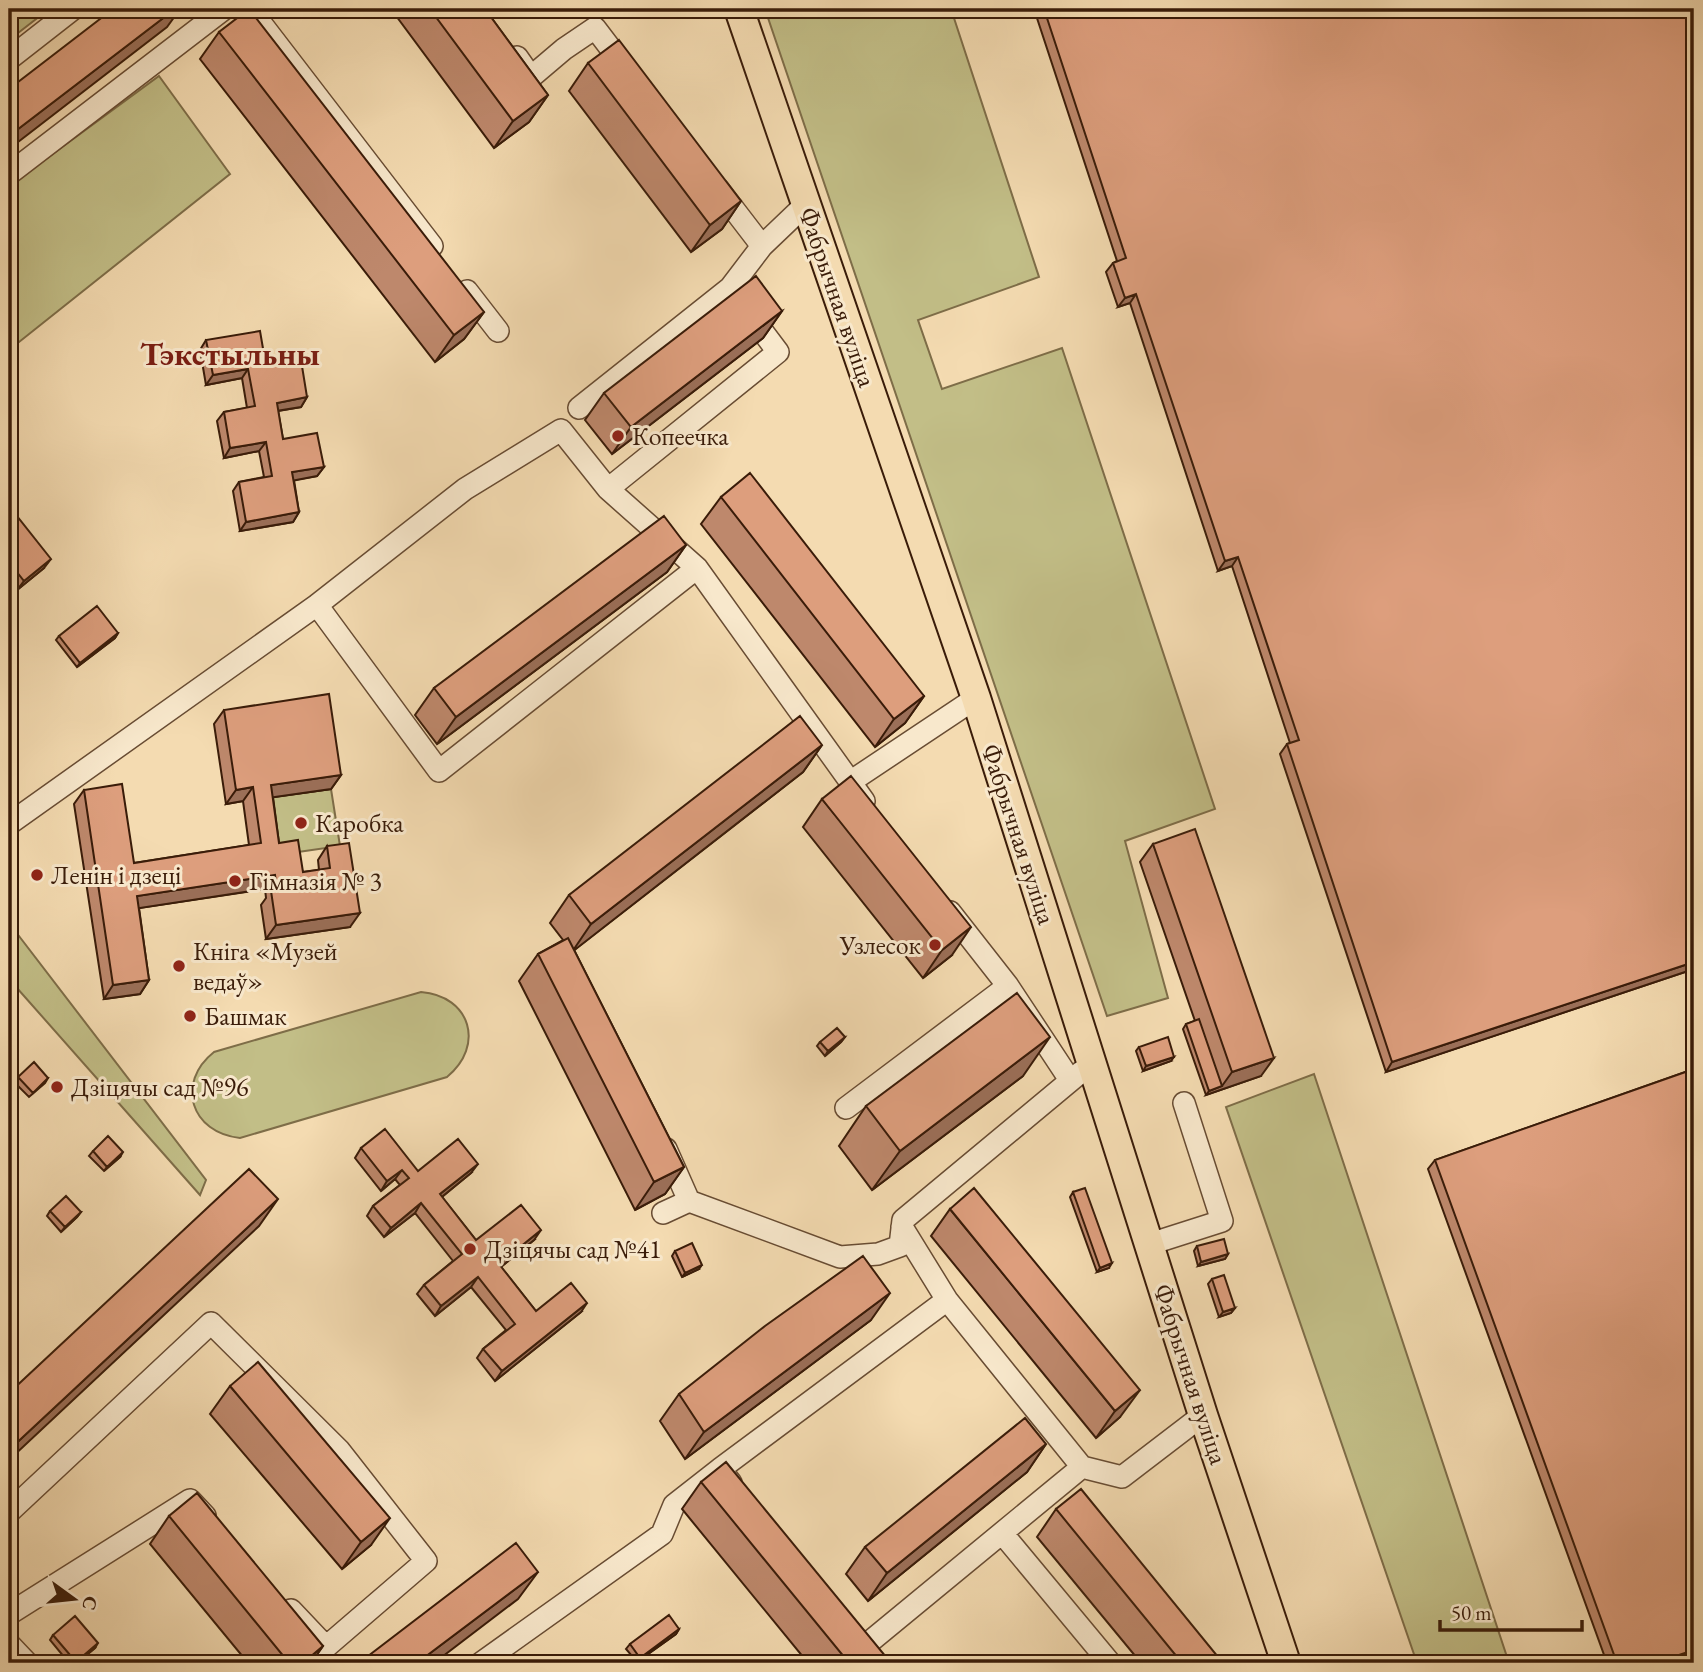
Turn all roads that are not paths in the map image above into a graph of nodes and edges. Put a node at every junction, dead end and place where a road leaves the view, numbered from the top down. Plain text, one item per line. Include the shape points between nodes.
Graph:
1 (73, 9) edge
2 (224, 9) edge
3 (250, 9) edge
4 (739, 9) edge
5 (507, 43) edge
6 (9, 60) edge
7 (637, 82) edge
8 (704, 170) edge
9 (9, 174) edge
10 (806, 204) junction
11 (762, 246) junction
12 (730, 288) junction
13 (498, 331) dead end
14 (579, 408) dead end
15 (608, 489) junction
16 (697, 568) junction
17 (317, 606) junction
18 (975, 698) junction
19 (850, 782) junction
20 (875, 814) edge
21 (9, 824) edge
22 (941, 900) edge
23 (1008, 986) junction
24 (1093, 1064) junction
25 (1070, 1080) junction
26 (1184, 1103) dead end
27 (846, 1108) dead end
28 (659, 1134) edge
29 (689, 1201) junction
30 (663, 1213) dead end
31 (902, 1227) junction
32 (1150, 1244) junction
33 (947, 1300) junction
34 (1203, 1415) junction
35 (1082, 1467) junction
36 (720, 1469) junction
37 (745, 1501) edge
38 (9, 1512) edge
39 (217, 1529) edge
40 (1002, 1533) junction
41 (281, 1598) edge
42 (9, 1614) edge
43 (845, 1628) edge
44 (9, 1644) edge
45 (867, 1656) edge
46 (27, 1663) edge
47 (481, 1663) edge
48 (1110, 1663) edge
49 (1286, 1663) edge

1 - 6 street
2 - 9 street
3 - 13 street
4 - 10 main road, Фабрычная вуліца
5 - 7 street via 531,77 595,28
8 - 11 street
10 - 11 street
10 - 18 main road, Фабрычная вуліца
11 - 12 street
12 - 14 street
12 - 15 street via 778,352
15 - 16 street
15 - 17 street via 561,430 465,489
16 - 17 street via 439,771
16 - 19 street
17 - 21 street
18 - 19 street
18 - 24 main road, Фабрычная вуліца
19 - 20 street
22 - 23 street
23 - 25 street
23 - 27 street
24 - 25 street
24 - 32 main road, Фабрычная вуліца
25 - 31 street via 903,1220
26 - 32 street via 1222,1221
28 - 29 street
29 - 30 street
29 - 31 street via 840,1257 878,1254 900,1246
31 - 33 street
32 - 34 main road, Фабрычная вуліца
33 - 35 street
33 - 36 street
34 - 35 street via 1122,1477
34 - 49 main road, Фабрычная вуліца
35 - 40 street
36 - 37 street
36 - 47 street via 674,1505 662,1534
38 - 41 street via 211,1323 339,1450 426,1561 326,1647
39 - 42 street via 190,1500
40 - 45 street
40 - 48 street
43 - 45 street
44 - 46 street

